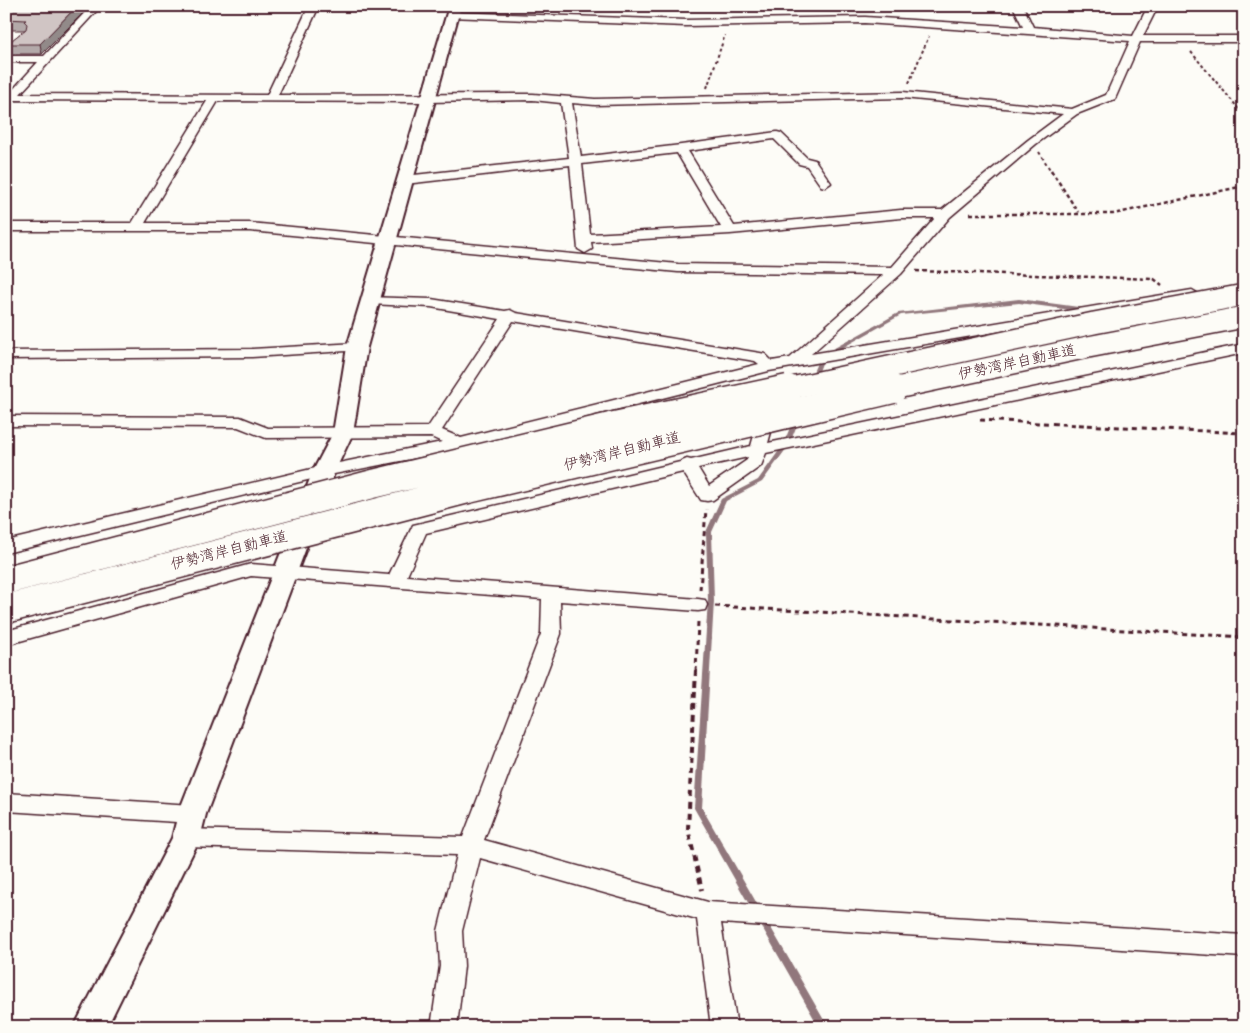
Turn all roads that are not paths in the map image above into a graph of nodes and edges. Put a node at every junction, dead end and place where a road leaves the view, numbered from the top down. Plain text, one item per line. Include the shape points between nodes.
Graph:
1 (96, 6) edge
2 (314, 6) edge
3 (1018, 6) edge
4 (1152, 6) edge
5 (454, 11) edge
6 (1029, 30) junction
7 (1136, 39) junction
8 (1244, 39) edge
9 (6, 59) edge
10 (45, 59) junction
11 (214, 98) junction
12 (271, 98) junction
13 (8, 99) edge
14 (428, 99) junction
15 (566, 100) junction
16 (1073, 112) junction
17 (682, 149) junction
18 (576, 162) junction
19 (405, 180) junction
20 (825, 183) dead end
21 (945, 214) junction
22 (6, 226) edge
23 (136, 227) junction
24 (730, 230) junction
25 (585, 238) junction
26 (388, 242) junction
27 (585, 260) junction
28 (896, 271) junction
29 (1244, 285) edge
30 (1244, 296) edge
31 (370, 300) junction
32 (510, 314) junction
33 (1244, 317) edge
34 (357, 347) junction
35 (1244, 348) edge
36 (6, 355) edge
37 (795, 361) junction
38 (769, 366) junction
39 (6, 421) edge
40 (433, 432) junction
41 (343, 433) junction
42 (460, 443) junction
43 (760, 450) junction
44 (687, 464) junction
45 (324, 471) junction
46 (496, 510) junction
47 (6, 547) edge
48 (285, 572) junction
49 (6, 580) edge
50 (395, 581) junction
51 (551, 594) junction
52 (698, 605) road end
53 (6, 609) edge
54 (6, 638) edge
55 (6, 802) edge
56 (192, 814) junction
57 (186, 838) junction
58 (471, 846) junction
59 (708, 912) junction
60 (1244, 946) edge
61 (90, 1027) edge
62 (444, 1027) edge
63 (724, 1027) edge

1 - 10 street
2 - 12 street
3 - 6 street
4 - 7 street
5 - 6 street via 729,23 856,20
5 - 14 street
6 - 7 street
7 - 8 street
7 - 16 street via 1111,97
9 - 10 street
10 - 13 street
11 - 12 street
11 - 13 street
11 - 23 street
12 - 14 street
14 - 15 street via 533,97
14 - 19 street
15 - 16 street via 903,95
15 - 18 street
16 - 21 street
17 - 18 street
17 - 20 street via 777,135 803,161 810,163
17 - 24 street
18 - 19 street
18 - 25 street
19 - 26 street
21 - 24 street via 902,214
21 - 28 street
22 - 23 street
23 - 26 street via 250,227
24 - 25 street
25 - 27 street
26 - 27 street
26 - 31 street
27 - 28 street via 678,268
28 - 37 street
29 - 37 street
30 - 49 highway, 伊勢湾岸自動車道, bridge via 1094,323 610,427 373,484
31 - 32 street via 431,303
31 - 34 street
32 - 38 street via 760,357
32 - 40 street
33 - 53 highway, 伊勢湾岸自動車道, bridge via 896,387 637,447
34 - 36 street via 252,353
34 - 41 street
35 - 43 street via 921,413
37 - 38 street
37 - 43 street via 778,372
38 - 42 street
39 - 41 street via 240,422 266,433
40 - 41 street
40 - 42 street
41 - 45 street
42 - 45 street
42 - 46 street
43 - 44 street
43 - 44 street via 755,462 707,496
44 - 46 street
45 - 47 street
45 - 48 street
46 - 50 street via 419,530
48 - 50 street
48 - 54 street via 251,570
48 - 56 street
50 - 51 street
51 - 52 street
51 - 58 street via 551,634
55 - 56 street
56 - 57 street
57 - 58 street
57 - 61 street
58 - 59 street
58 - 62 street via 450,931 452,966
59 - 60 street
59 - 63 street

